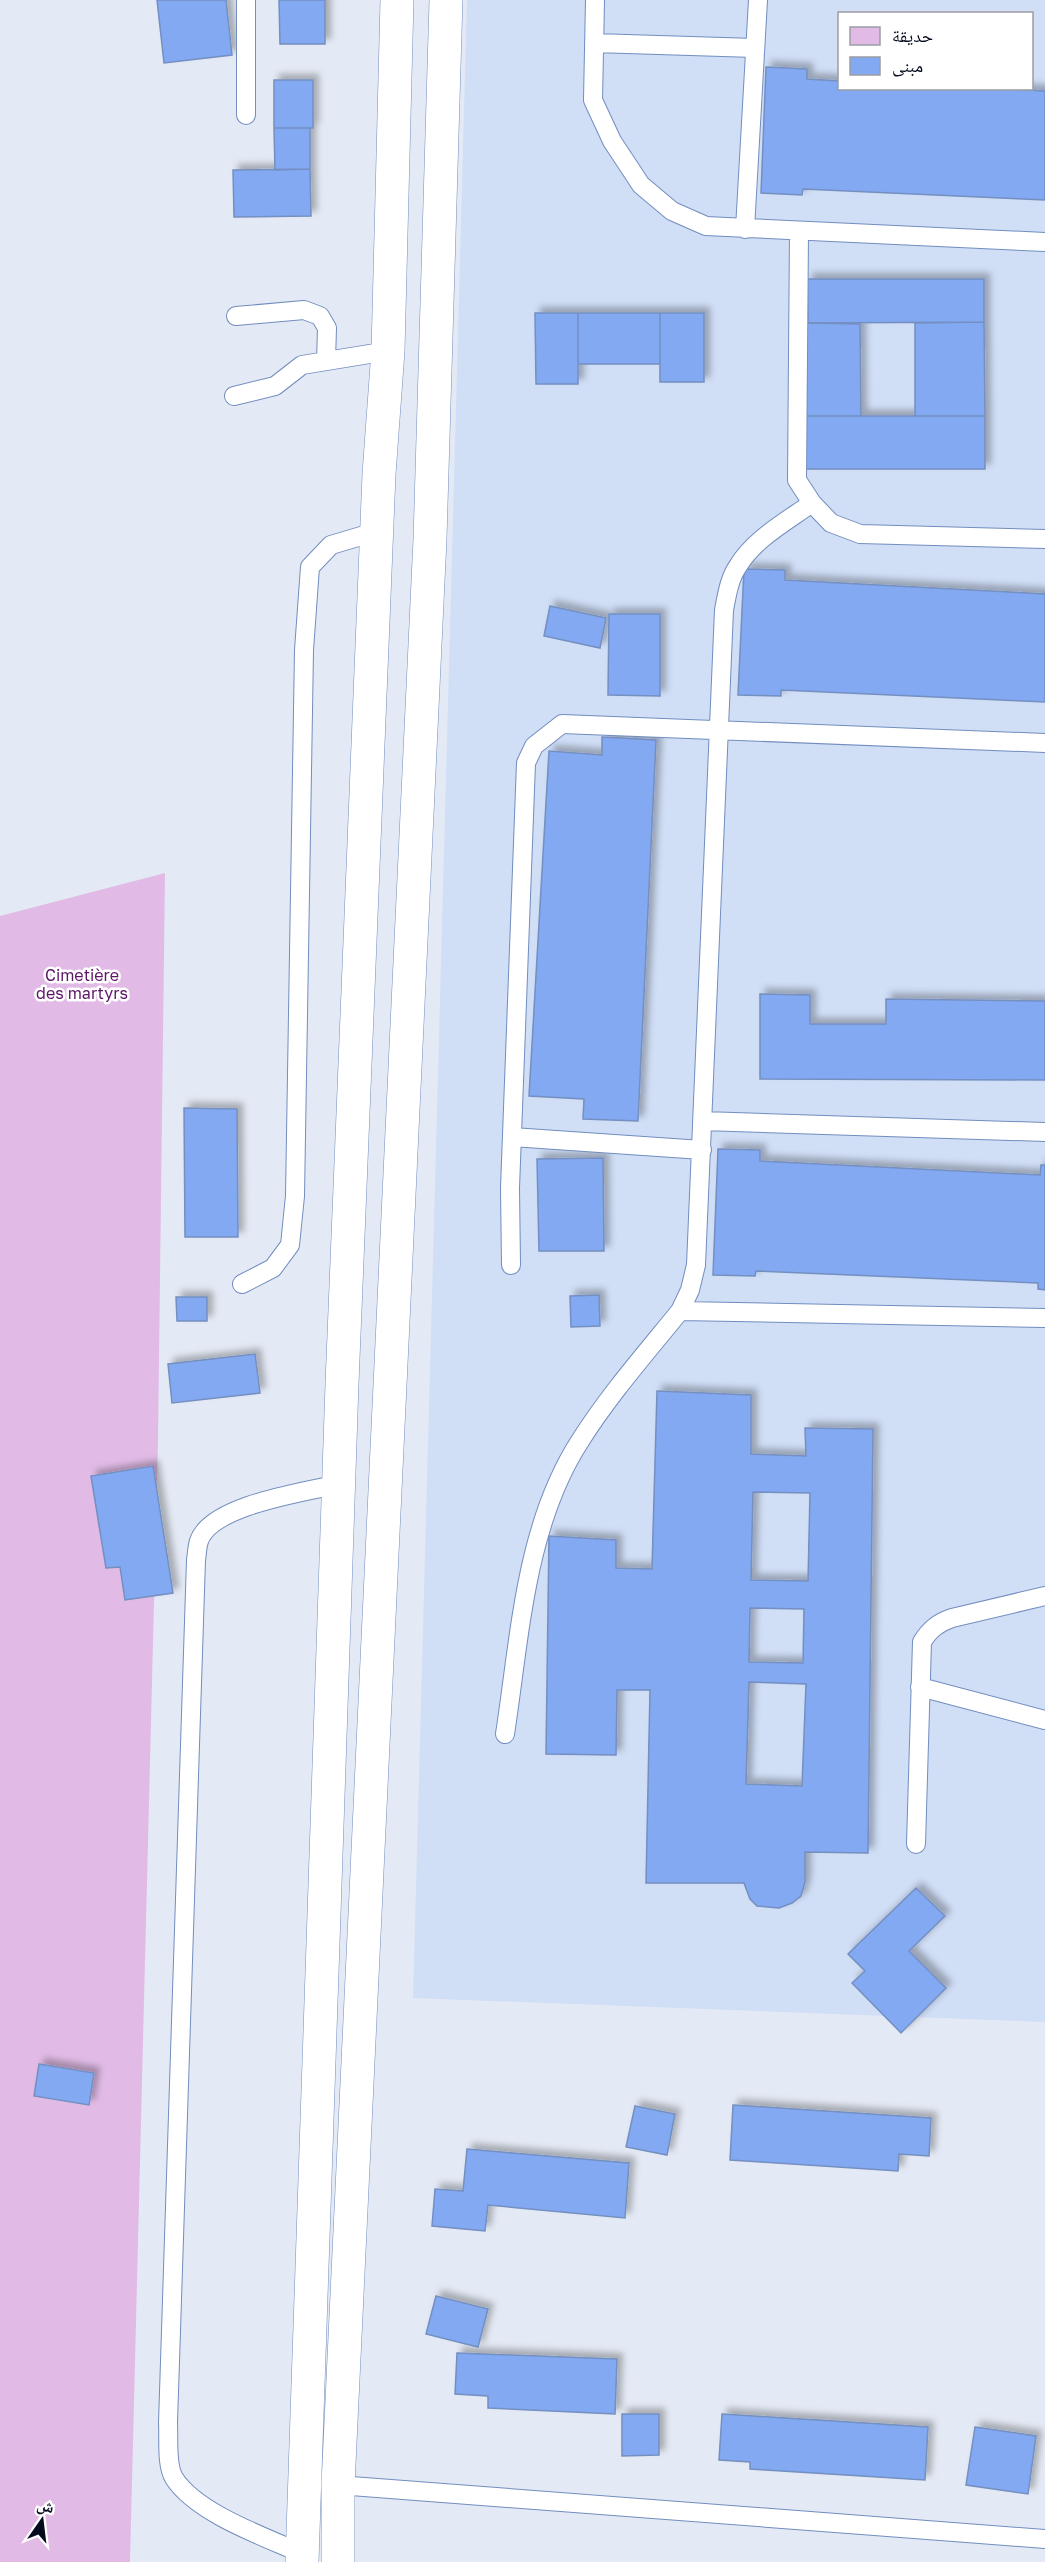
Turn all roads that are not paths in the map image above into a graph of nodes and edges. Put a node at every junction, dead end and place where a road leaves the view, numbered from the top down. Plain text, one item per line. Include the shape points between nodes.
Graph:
1 (246, 0) edge
2 (397, 0) edge
3 (446, 0) edge
4 (595, 0) edge
5 (758, 0) edge
6 (594, 43) junction
7 (755, 48) junction
8 (246, 115) dead end
9 (745, 229) junction
10 (799, 231) junction
11 (1045, 242) edge
12 (236, 315) dead end
13 (388, 351) junction
14 (326, 362) junction
15 (234, 396) dead end
16 (812, 503) junction
17 (378, 531) junction
18 (1045, 539) edge
19 (719, 730) junction
20 (1045, 743) edge
21 (703, 1121) junction
22 (1045, 1132) edge
23 (513, 1137) junction
24 (702, 1150) junction
25 (511, 1265) dead end
26 (242, 1284) dead end
27 (680, 1311) junction
28 (1045, 1318) edge
29 (339, 1484) junction
30 (1045, 1596) edge
31 (920, 1687) junction
32 (1045, 1720) edge
33 (505, 1734) dead end
34 (916, 1844) dead end
35 (338, 2485) junction
36 (1045, 2539) edge
37 (302, 2558) edge
38 (338, 2562) edge

1 - 8 lane
2 - 13 highway
3 - 35 highway via 430,551
4 - 6 lane
5 - 7 lane
6 - 7 lane
6 - 9 lane via 593,100 612,141 641,185 672,211 706,226
7 - 9 lane
9 - 10 lane
10 - 11 lane
10 - 16 lane via 797,480
12 - 14 lane via 304,310 320,316 327,328
13 - 14 lane
13 - 17 highway
14 - 15 lane via 302,365 275,386
16 - 18 lane via 831,524 860,534
16 - 19 lane via 755,545 738,566 728,588
17 - 26 lane via 331,545 310,567 304,650 295,1196 290,1245 273,1268
17 - 29 highway
19 - 20 lane
19 - 21 lane
19 - 23 lane via 562,724 534,746 526,763
21 - 22 lane
21 - 24 lane
23 - 24 lane
23 - 25 lane
24 - 27 lane via 696,1265
27 - 28 lane
27 - 33 lane via 579,1442 551,1498 534,1547
29 - 37 highway
29 - 37 lane via 230,1512 210,1526 199,1540 195,1572 168,2423 172,2476 212,2512
30 - 31 lane via 938,1623 922,1642
31 - 32 lane
31 - 34 lane
35 - 36 lane
35 - 38 highway

